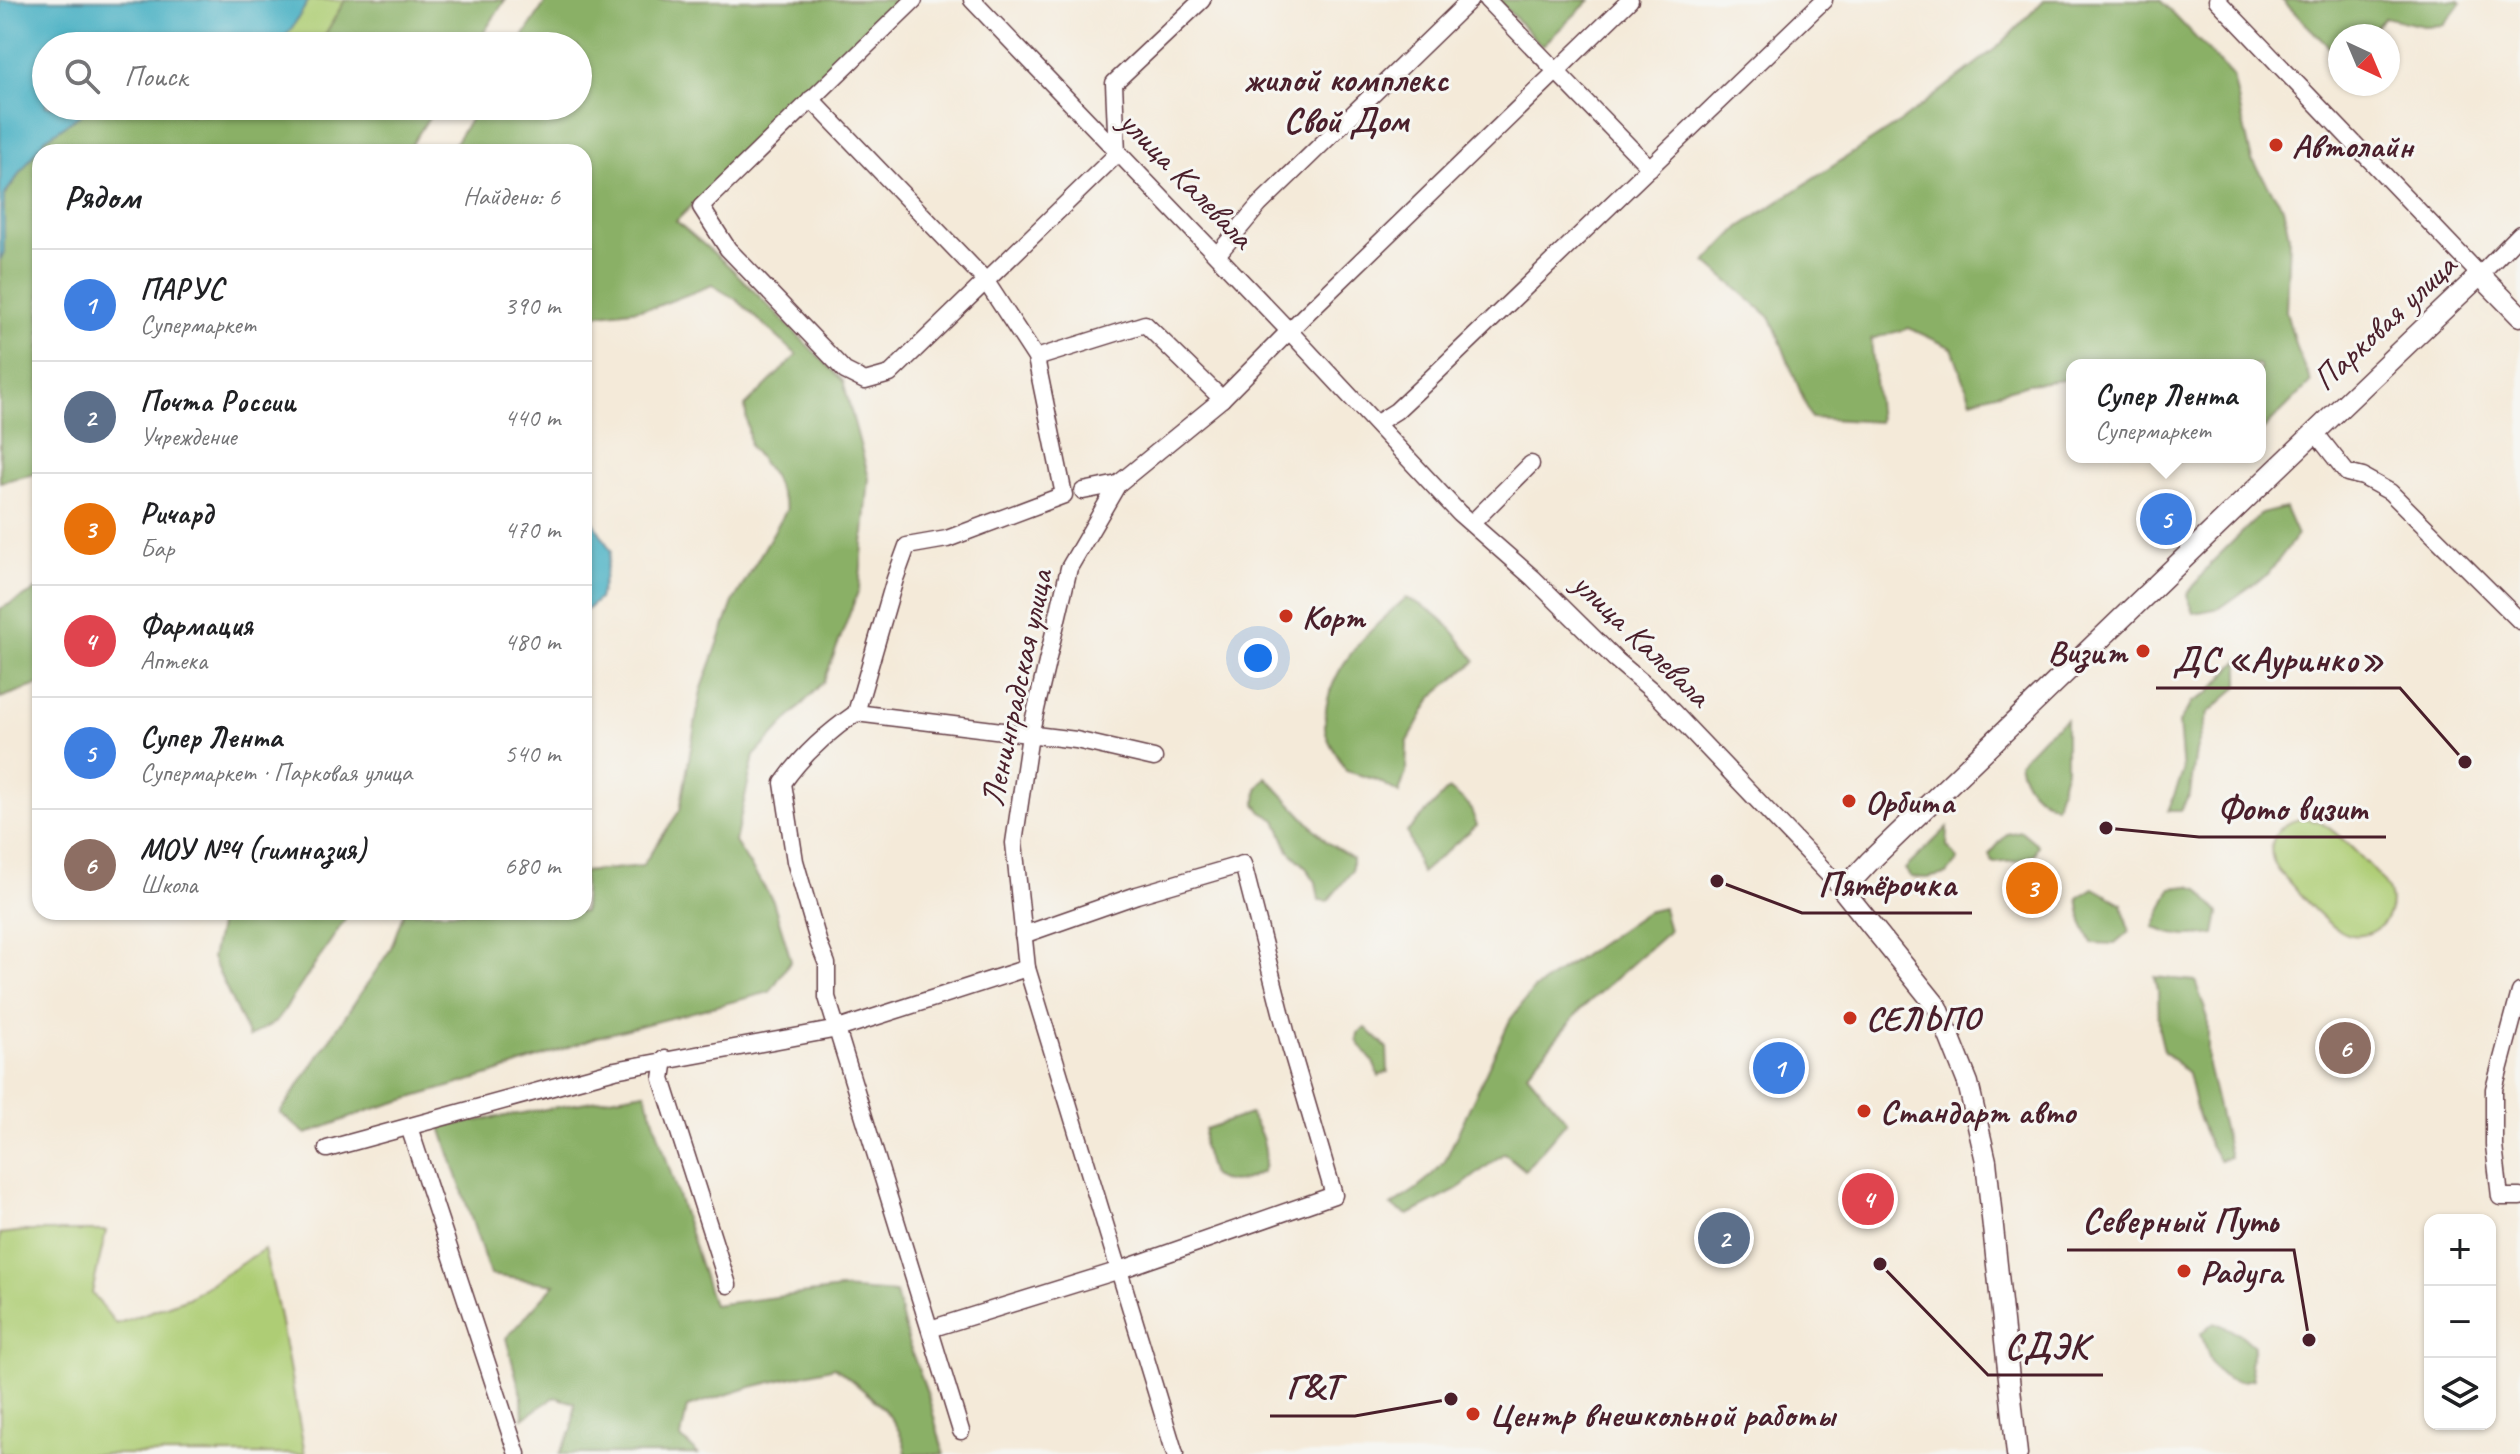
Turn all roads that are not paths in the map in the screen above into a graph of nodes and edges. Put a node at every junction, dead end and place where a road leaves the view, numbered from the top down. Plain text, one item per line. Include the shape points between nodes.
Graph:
1 (914, 0) edge
2 (972, 0) edge
3 (1202, 0) edge
4 (1470, 0) edge
5 (1487, 0) edge
6 (1630, 0) edge
7 (1824, 0) edge
8 (2217, 0) edge
9 (1556, 71) junction
10 (811, 99) junction
11 (1117, 154) junction
12 (1650, 168) junction
13 (2520, 234) edge
14 (1217, 255) junction
15 (2480, 275) junction
16 (985, 280) junction
17 (2520, 316) edge
18 (1289, 331) junction
19 (1036, 358) junction
20 (1222, 399) junction
21 (1377, 423) junction
22 (2314, 431) junction
23 (1531, 464) dead end
24 (1118, 484) junction
25 (1083, 491) dead end
26 (1472, 523) junction
27 (2520, 621) edge
28 (856, 713) junction
29 (1030, 735) junction
30 (1154, 758) dead end
31 (1843, 890) junction
32 (1023, 935) junction
33 (1027, 968) junction
34 (2520, 992) edge
35 (838, 1029) junction
36 (665, 1059) junction
37 (409, 1127) junction
38 (327, 1149) dead end
39 (2520, 1197) edge
40 (1120, 1270) junction
41 (728, 1285) dead end
42 (930, 1329) junction
43 (961, 1431) dead end
44 (517, 1454) edge
45 (1175, 1454) edge
46 (2017, 1454) edge

1 - 10 street
2 - 11 street, улица Калевала
3 - 11 street via 1114,83
4 - 14 street via 1259,205
5 - 9 street
6 - 9 street, Ленинградская улица
7 - 12 street
8 - 15 street
9 - 12 street
9 - 18 street, Ленинградская улица
10 - 16 street
10 - 16 street via 701,207 728,249 845,371 865,381 890,374
11 - 14 street, улица Калевала
11 - 16 street
12 - 21 street via 1396,411
13 - 15 street, Парковая улица
14 - 18 street, улица Калевала
15 - 17 main road
15 - 22 main road, Парковая улица
16 - 19 street
18 - 20 street, Ленинградская улица
18 - 21 street, улица Калевала
19 - 20 street via 1145,324
19 - 28 street via 1064,495 947,539 907,546
20 - 24 street, Ленинградская улица
21 - 26 street, улица Калевала
22 - 27 street via 2347,473 2390,492
22 - 31 main road, Парковая улица
23 - 26 street
24 - 25 street
24 - 29 street, Ленинградская улица via 1069,568
26 - 31 street, улица Калевала via 1656,694
28 - 29 street
28 - 35 street via 824,735 783,783 795,861 827,964 827,997
29 - 30 street
29 - 32 street, Ленинградская улица via 1014,843
31 - 46 main road, улица Калевала via 1938,1008 1968,1083 1987,1169
32 - 33 street, Ленинградская улица
32 - 40 street via 1243,864 1334,1195
33 - 35 street
33 - 40 street, Ленинградская улица
34 - 39 street via 2494,1089 2500,1197
35 - 36 street
35 - 42 street
36 - 37 street
36 - 41 street via 662,1079
37 - 38 street
37 - 44 street
40 - 42 street
40 - 45 street, Ленинградская улица
42 - 43 street

